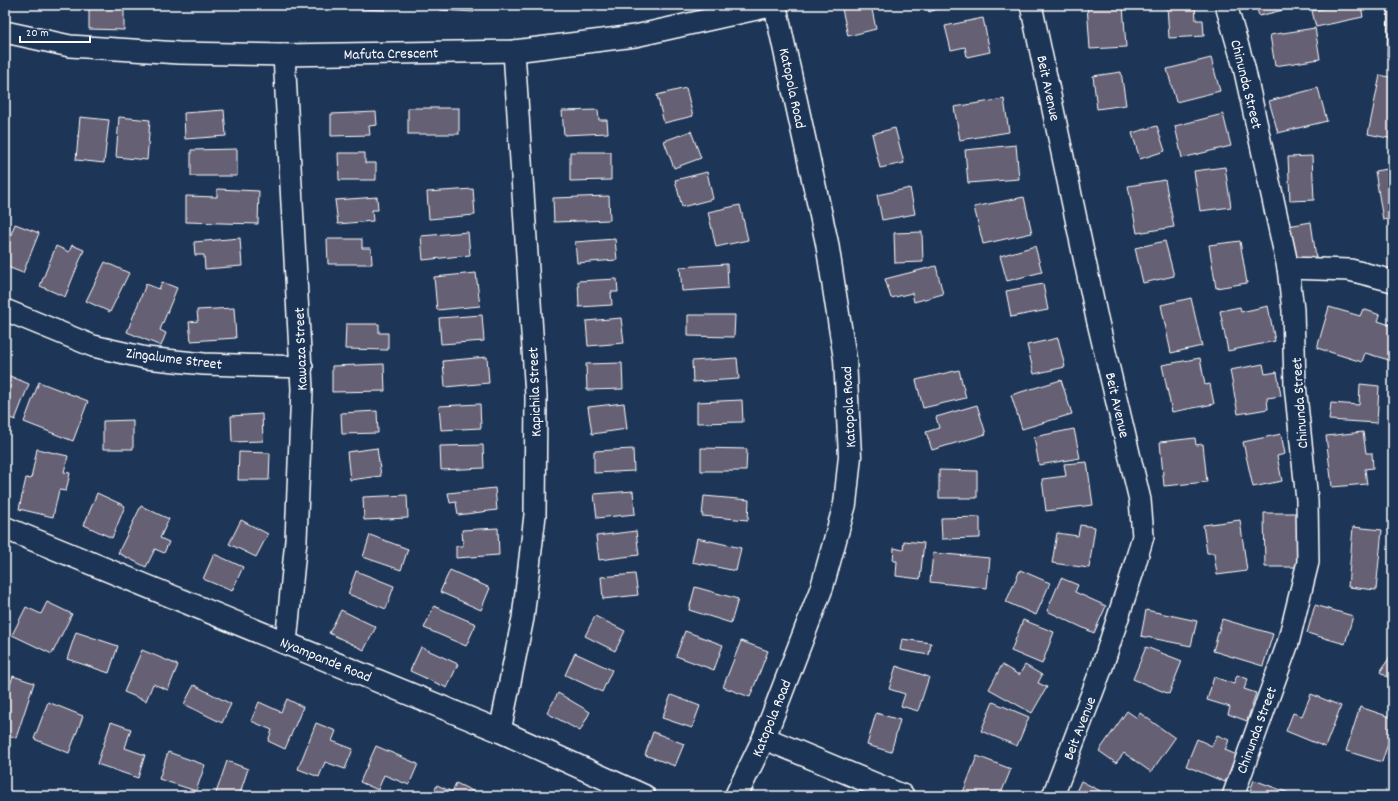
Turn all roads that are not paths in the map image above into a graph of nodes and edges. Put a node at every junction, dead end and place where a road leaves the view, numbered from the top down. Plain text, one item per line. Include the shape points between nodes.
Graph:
1 (775, 5) edge
2 (1031, 5) edge
3 (1226, 5) edge
4 (5, 32) edge
5 (514, 50) junction
6 (284, 55) junction
7 (1288, 268) junction
8 (1393, 281) edge
9 (5, 310) edge
10 (302, 367) junction
11 (5, 528) edge
12 (286, 643) junction
13 (500, 731) junction
14 (764, 738) junction
15 (644, 796) edge
16 (736, 796) edge
17 (903, 796) edge
18 (1053, 796) edge
19 (1233, 796) edge

1 - 5 street, Mafuta Crescent via 635,36
1 - 14 street, Katopola Road via 827,243 846,359 850,456 845,504 822,587
2 - 18 street, Beit Avenue via 1096,314 1140,500 1143,536 1102,667
3 - 7 street, Chinunda Street via 1244,67
4 - 6 street, Mafuta Crescent via 70,46 179,53
5 - 6 street, Mafuta Crescent
5 - 13 street, Kapichila Street via 536,396 535,515 523,618
6 - 10 street, Kawaza Street
7 - 8 street via 1350,270
7 - 19 street, Chinunda Street via 1293,310 1295,385 1307,500 1308,562 1288,643
9 - 10 street, Zingalume Street via 93,346 146,358 204,364
10 - 12 street, Kawaza Street via 296,540
11 - 12 street, Nyampande Road
12 - 13 street, Nyampande Road
13 - 15 street, Nyampande Road
14 - 16 street, Katopola Road
14 - 17 street

